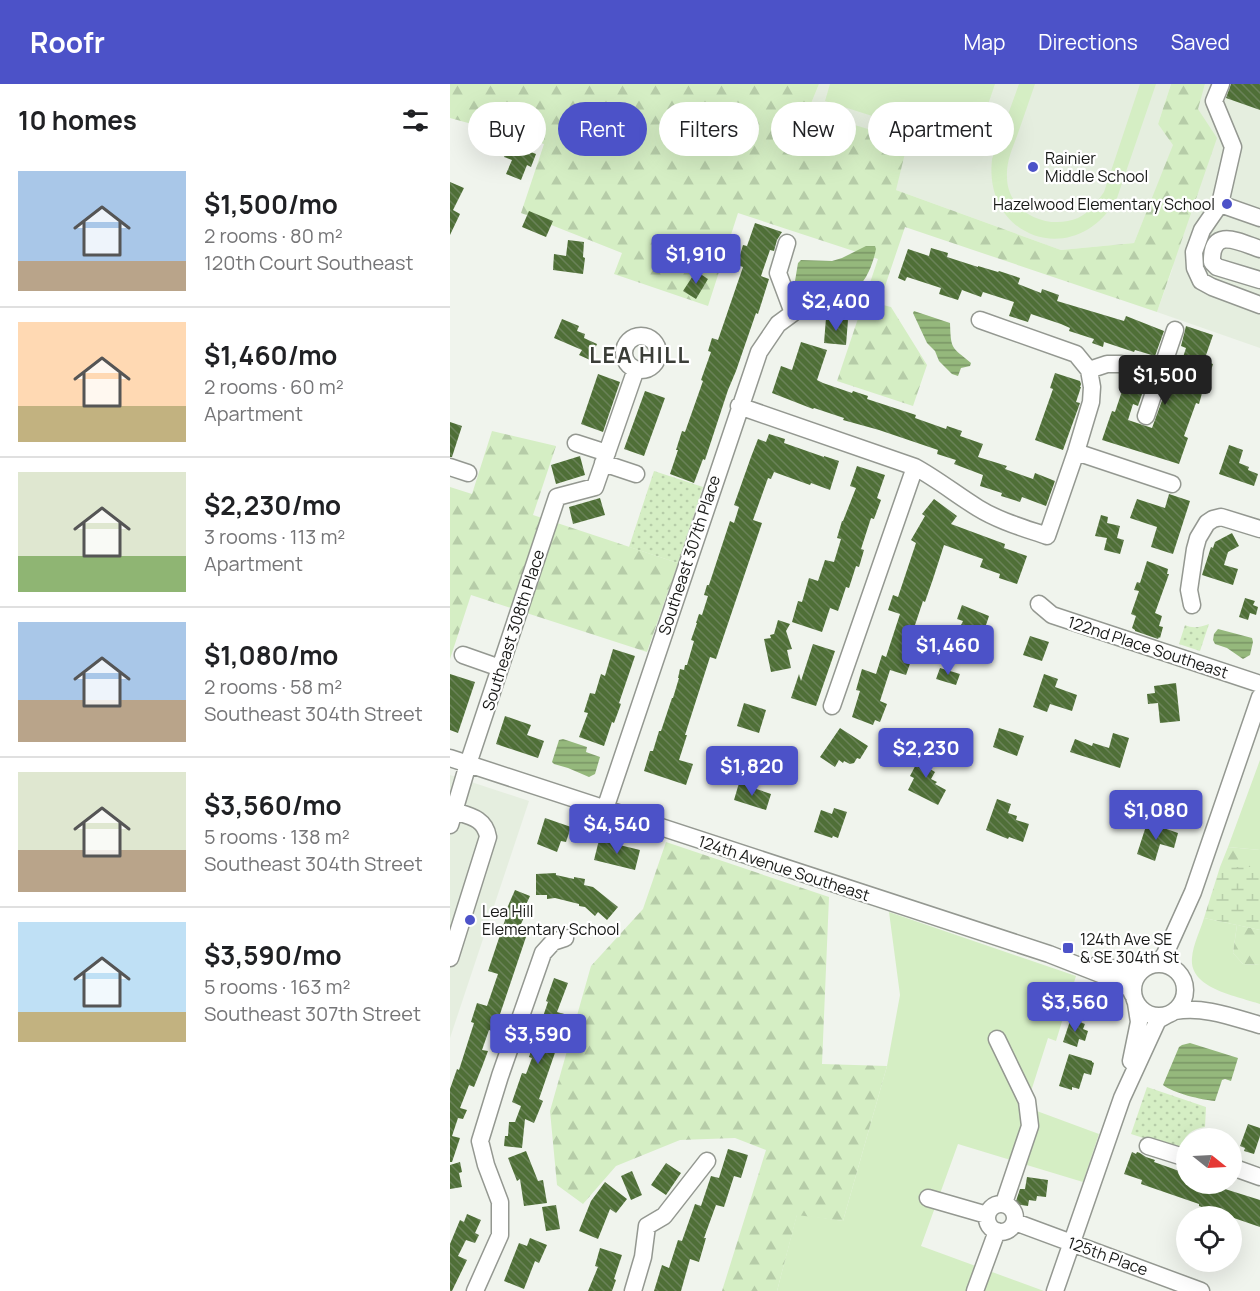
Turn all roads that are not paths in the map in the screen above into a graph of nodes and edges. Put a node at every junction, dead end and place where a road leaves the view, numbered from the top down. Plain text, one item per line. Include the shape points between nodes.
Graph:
1 (1221, 84) edge
2 (1220, 204) junction
3 (1260, 218) edge
4 (787, 243) dead end
5 (1260, 249) edge
6 (1260, 280) edge
7 (1260, 305) edge
8 (980, 320) dead end
9 (1175, 330) dead end
10 (636, 369) dead end
11 (1089, 370) junction
12 (1159, 377) junction
13 (740, 406) junction
14 (1146, 416) dead end
15 (576, 443) dead end
16 (1076, 452) junction
17 (605, 458) junction
18 (450, 467) edge
19 (915, 467) junction
20 (468, 473) dead end
21 (636, 474) dead end
22 (1172, 484) dead end
23 (1260, 529) edge
24 (1038, 604) dead end
25 (1192, 604) dead end
26 (463, 654) dead end
27 (500, 668) junction
28 (1260, 684) edge
29 (1260, 697) edge
30 (832, 706) dead end
31 (450, 758) edge
32 (468, 764) junction
33 (605, 809) junction
34 (452, 818) edge
35 (1193, 892) junction
36 (565, 938) dead end
37 (1049, 954) junction
38 (450, 958) edge
39 (1151, 966) junction
40 (1184, 983) junction
41 (1135, 999) junction
42 (1171, 1013) junction
43 (1260, 1025) edge
44 (997, 1039) dead end
45 (1122, 1098) junction
46 (1148, 1146) dead end
47 (1176, 1155) edge
48 (707, 1161) dead end
49 (1242, 1171) edge
50 (1260, 1177) edge
51 (928, 1198) dead end
52 (1004, 1203) junction
53 (987, 1215) junction
54 (1015, 1222) junction
55 (997, 1232) junction
56 (1071, 1242) junction
57 (475, 1291) edge
58 (633, 1291) edge
59 (975, 1291) edge
60 (1054, 1291) edge
61 (1201, 1291) edge

1 - 2 street via 1215,101 1233,147
2 - 3 street
2 - 7 street via 1202,230 1194,252 1195,268 1201,281
4 - 13 street, Southeast 307th Place via 778,273 794,313 778,324 759,352
5 - 6 street via 1227,238 1215,243 1212,253 1212,262 1217,267
8 - 11 street via 1076,354
9 - 12 street
10 - 17 street
11 - 12 street via 1121,364
11 - 16 street via 1091,402
12 - 14 street
13 - 19 street
13 - 33 street, Southeast 307th Place
15 - 17 street
16 - 19 street via 1047,536 978,508
16 - 22 street
17 - 21 street
17 - 27 street, Southeast 308th Place via 595,487 557,497
18 - 20 street
19 - 30 street
23 - 25 street via 1221,517 1207,524 1195,549 1189,590
24 - 28 street, 122nd Place Southeast via 1052,615
26 - 27 street
27 - 32 street, Southeast 308th Place
29 - 35 street
31 - 32 street, 124th Avenue Southeast
32 - 33 street, 124th Avenue Southeast
32 - 34 street, Southeast 308th Place
33 - 37 street, 124th Avenue Southeast
34 - 38 street via 476,818 488,837
35 - 39 street via 1165,954
35 - 40 street via 1178,958
36 - 57 street via 553,942 543,952 480,1141 500,1202 500,1235
37 - 39 street, 124th Avenue Southeast via 1130,970
37 - 41 street, 124th Avenue Southeast via 1118,981 1130,989
39 - 40 street via 1171,967
39 - 41 street via 1136,979
40 - 42 street via 1181,1004
40 - 43 street via 1193,995
41 - 42 street via 1149,1014
41 - 45 street via 1138,1031
42 - 43 street via 1186,1009 1206,1011
42 - 45 street via 1156,1023
44 - 52 street via 1027,1101 1030,1126
45 - 56 street
46 - 47 street
48 - 58 street via 664,1216 647,1227
49 - 50 street
51 - 53 street
52 - 53 street via 994,1205
52 - 54 street via 1012,1208
53 - 55 street via 989,1226
54 - 55 street via 1010,1229
54 - 56 street, 125th Place
55 - 59 street
56 - 60 street
56 - 61 street, 125th Place

